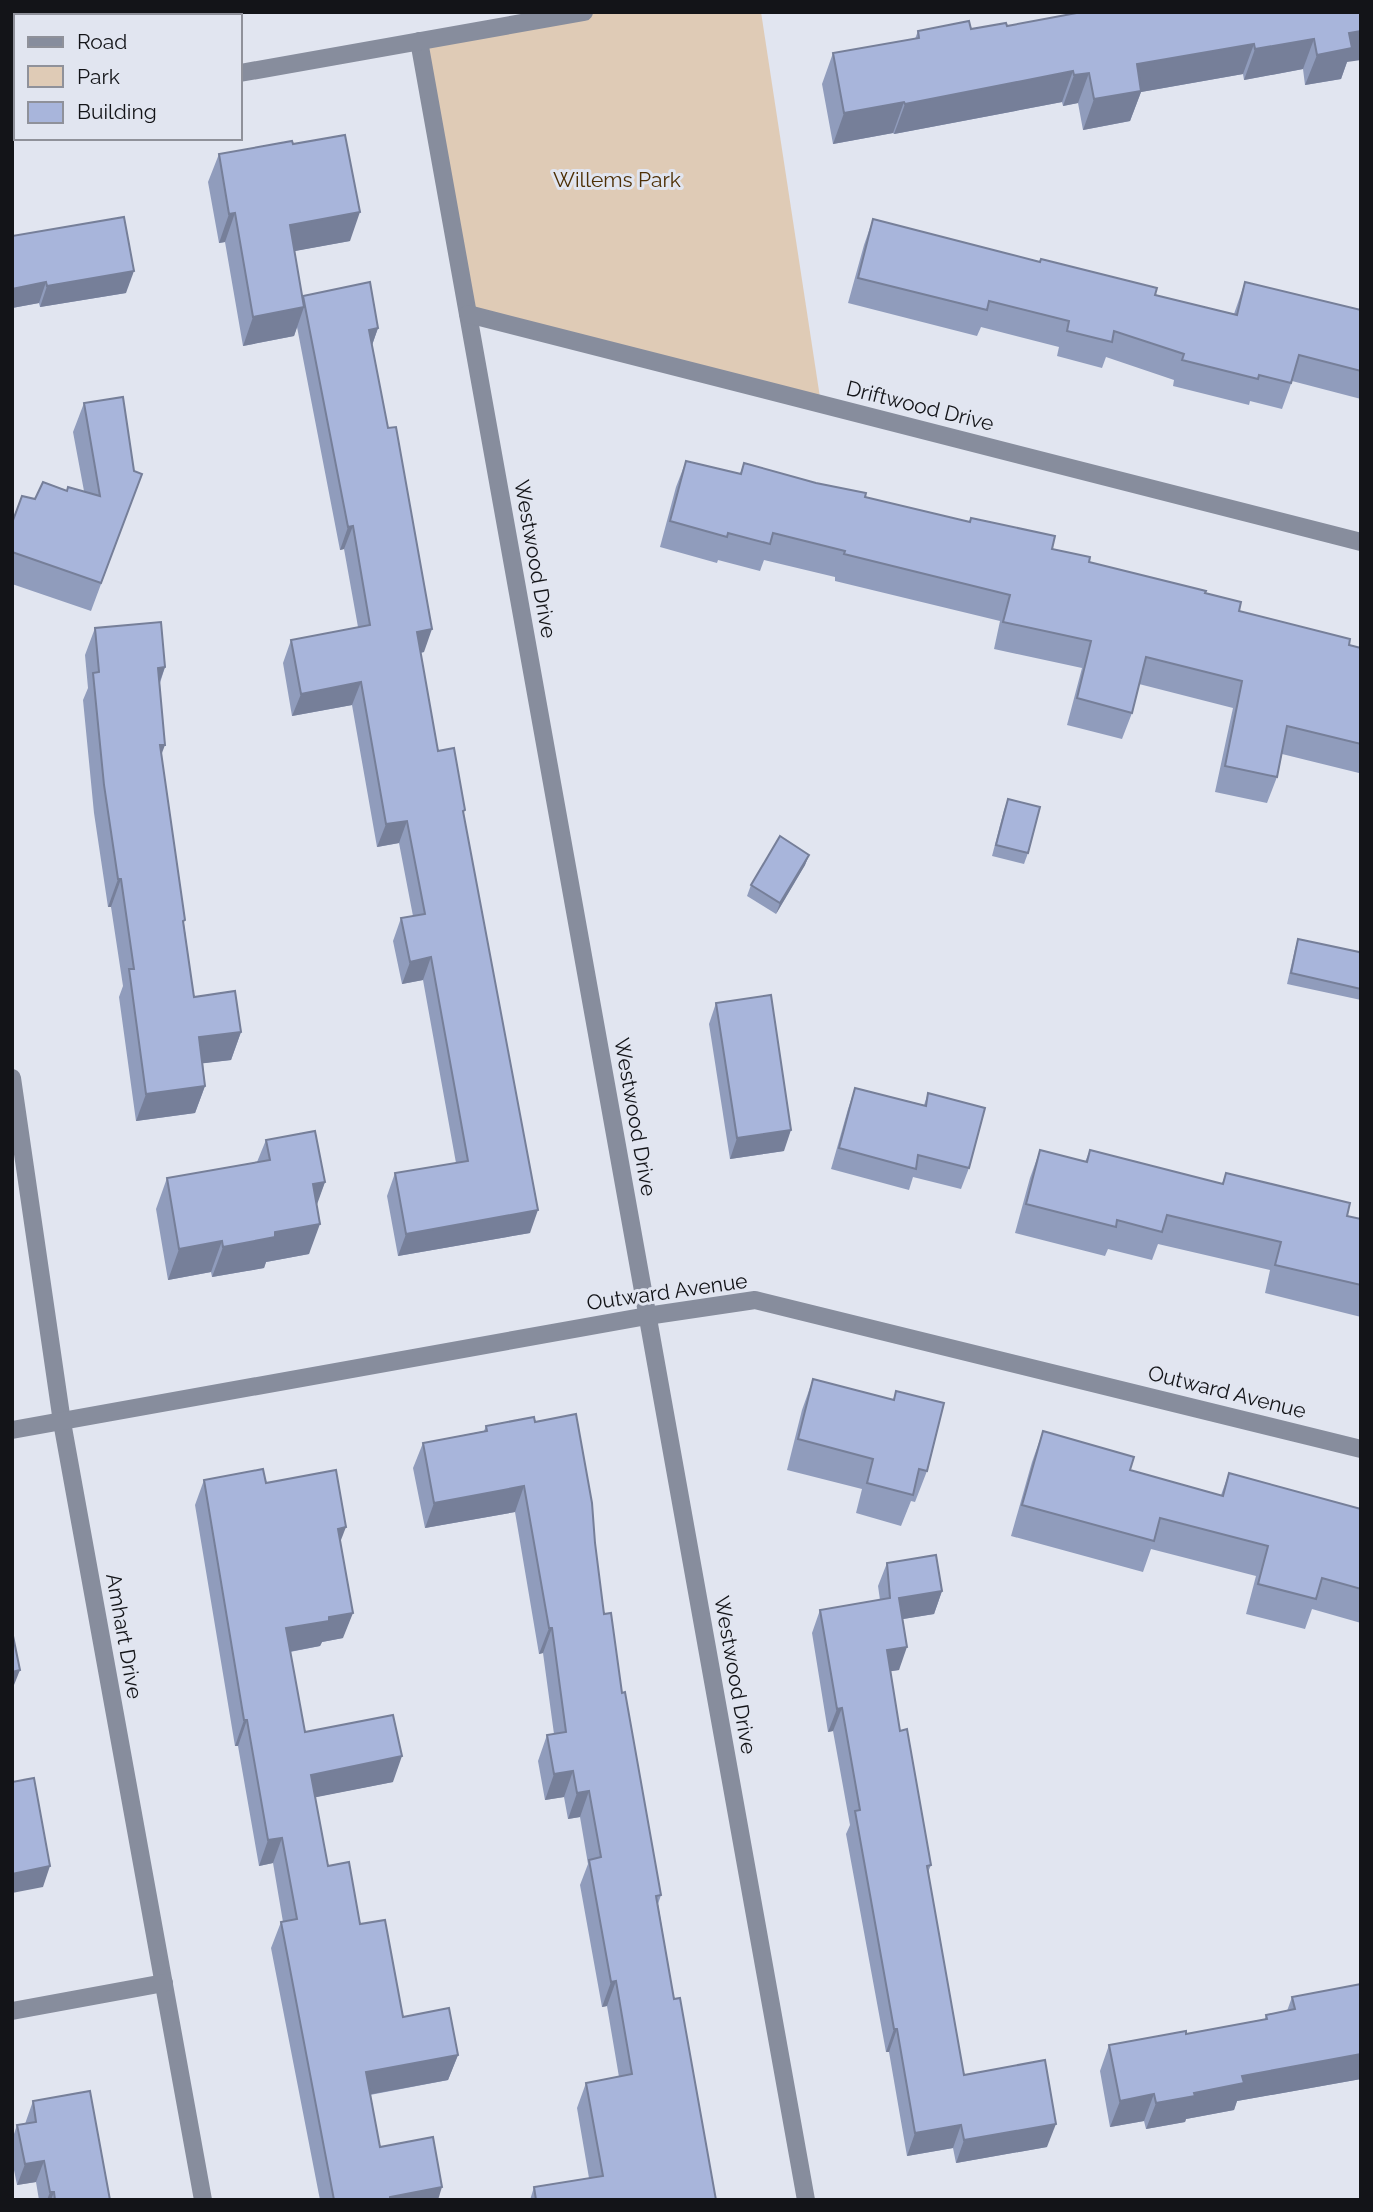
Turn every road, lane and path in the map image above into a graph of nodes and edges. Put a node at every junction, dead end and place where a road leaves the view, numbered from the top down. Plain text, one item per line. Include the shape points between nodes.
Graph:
1 (584, 12) edge
2 (419, 41) junction
3 (242, 73) edge
4 (468, 314) junction
5 (1361, 542) edge
6 (12, 1078) edge
7 (647, 1316) junction
8 (62, 1422) junction
9 (12, 1430) edge
10 (1361, 1449) edge
11 (164, 1983) junction
12 (12, 2011) edge
13 (203, 2200) edge
14 (806, 2200) edge

1 - 2 street
2 - 3 street
2 - 4 street, Westwood Drive
4 - 5 street, Driftwood Drive
4 - 7 street, Westwood Drive
6 - 8 street, Amhart Drive
7 - 8 street, Outward Avenue
7 - 10 street, Outward Avenue via 755,1300
7 - 14 street, Westwood Drive
8 - 9 street, Outward Avenue
8 - 11 street, Amhart Drive
11 - 12 street
11 - 13 street, Amhart Drive

